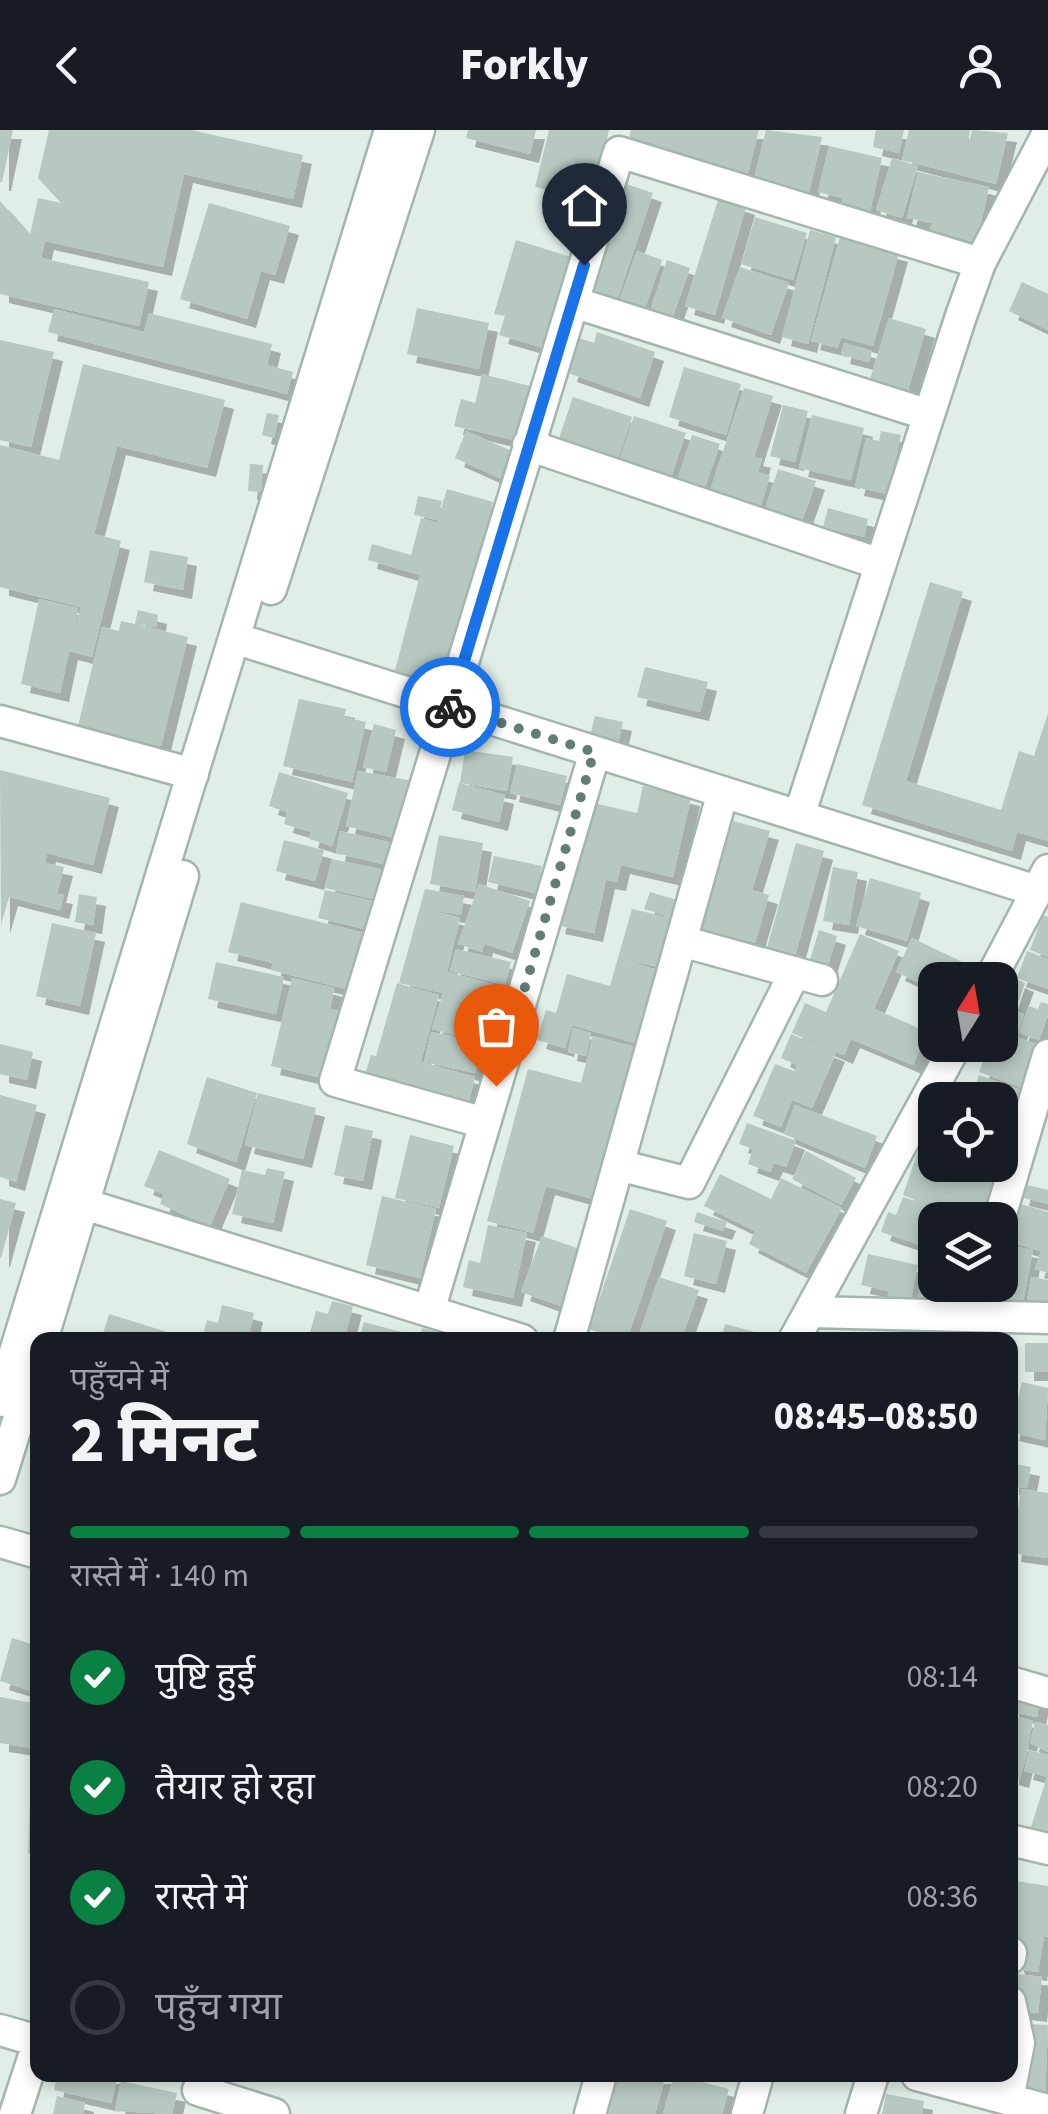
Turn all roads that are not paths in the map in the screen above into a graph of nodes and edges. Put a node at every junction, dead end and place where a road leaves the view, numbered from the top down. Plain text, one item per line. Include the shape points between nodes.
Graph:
1 (390, 130) edge
2 (419, 130) edge
3 (1048, 133) edge
4 (980, 263) junction
5 (573, 302) junction
6 (929, 415) junction
7 (528, 445) junction
8 (880, 564) junction
9 (244, 642) junction
10 (447, 706) junction
11 (0, 721) edge
12 (594, 752) junction
13 (192, 774) junction
14 (723, 792) junction
15 (799, 816) junction
16 (1042, 880) edge
17 (682, 941) junction
18 (999, 962) edge
19 (1048, 1055) edge
20 (947, 1062) edge
21 (484, 1124) junction
22 (618, 1166) junction
23 (1004, 1202) edge
24 (84, 1204) junction
25 (972, 1302) edge
26 (429, 1311) junction
27 (810, 1312) junction
28 (967, 1316) junction
29 (1048, 1318) edge
30 (44, 1332) edge
31 (496, 1332) edge
32 (571, 1332) edge
33 (799, 1332) edge
34 (30, 1382) edge
35 (0, 1401) edge
36 (0, 1479) edge
37 (0, 1542) edge
38 (30, 1551) edge
39 (1018, 1685) edge
40 (1048, 1694) edge
41 (1018, 1842) edge
42 (1048, 1850) edge
43 (0, 2030) edge
44 (30, 2039) edge
45 (30, 2067) edge
46 (599, 2082) edge
47 (756, 2082) edge
48 (871, 2082) edge
49 (944, 2082) edge
50 (1011, 2082) edge
51 (197, 2093) edge
52 (1008, 2099) junction
53 (1048, 2110) edge
54 (15, 2114) edge
55 (274, 2114) edge
56 (590, 2114) edge
57 (746, 2114) edge
58 (862, 2114) edge

1 - 9 street
2 - 9 street
3 - 4 street
4 - 5 street via 619,152
4 - 6 street
5 - 6 street
5 - 7 street
6 - 8 street
7 - 8 street
7 - 10 street
8 - 15 street
9 - 10 street
9 - 13 street
9 - 24 street
10 - 12 street
10 - 21 street via 334,1081
11 - 13 street
12 - 14 street
12 - 21 street
13 - 35 street
14 - 15 street
14 - 17 street
15 - 16 street
16 - 18 street
17 - 22 street
17 - 22 street via 809,976 690,1183
19 - 23 street
20 - 27 street
21 - 26 street
22 - 32 street
24 - 26 street
24 - 30 street
25 - 28 street
26 - 31 street
27 - 28 street
27 - 33 street
28 - 29 street
34 - 36 street
37 - 38 street
39 - 40 street
41 - 42 street
43 - 44 street
45 - 54 street
46 - 56 street
47 - 57 street
48 - 58 street
49 - 52 street
50 - 52 street
51 - 55 street
52 - 53 street

